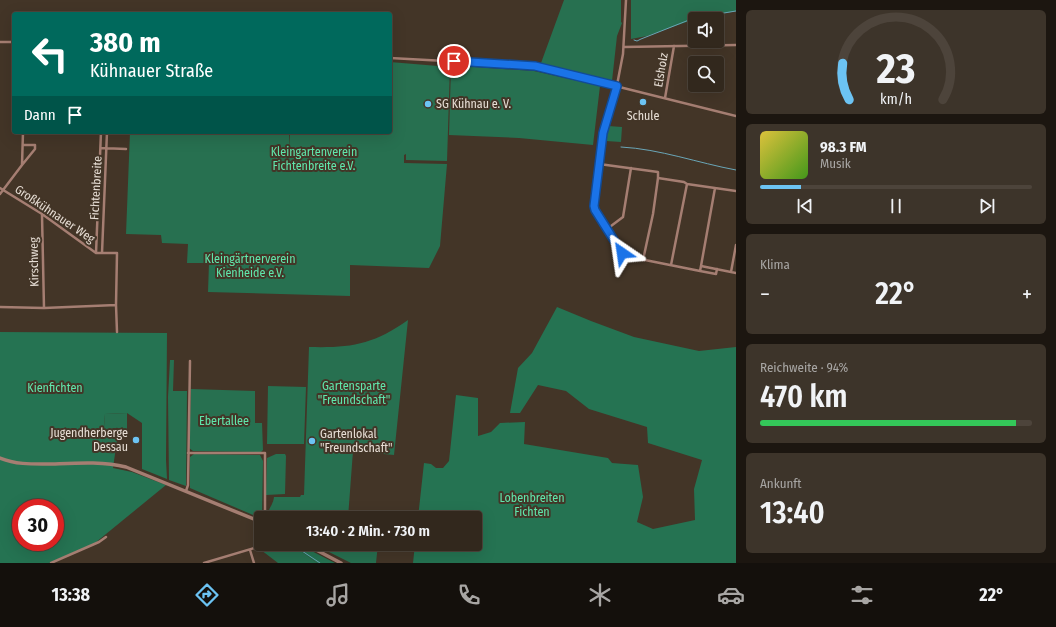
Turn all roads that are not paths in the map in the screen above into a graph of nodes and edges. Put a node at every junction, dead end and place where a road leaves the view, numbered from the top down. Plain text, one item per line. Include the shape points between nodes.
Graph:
1 (626, 0) edge
2 (0, 42) edge
3 (12, 42) edge
4 (736, 45) edge
5 (674, 46) junction
6 (624, 47) junction
7 (392, 58) edge
8 (617, 86) junction
9 (665, 98) junction
10 (736, 116) edge
11 (23, 134) edge
12 (101, 134) edge
13 (107, 134) edge
14 (22, 144) junction
15 (101, 148) junction
16 (107, 148) junction
17 (126, 149) dead end
18 (599, 164) junction
19 (22, 165) junction
20 (631, 168) junction
21 (658, 178) junction
22 (687, 184) junction
23 (715, 188) junction
24 (2, 189) edge
25 (736, 191) edge
26 (0, 194) edge
27 (42, 214) junction
28 (607, 229) junction
29 (736, 245) edge
30 (96, 253) junction
31 (102, 253) junction
32 (644, 260) junction
33 (672, 265) junction
34 (701, 266) junction
35 (717, 269) junction
36 (700, 271) junction
37 (731, 272) junction
38 (736, 273) edge
39 (116, 305) junction
40 (0, 307) edge
41 (44, 308) junction
42 (117, 332) dead end
43 (190, 361) dead end
44 (188, 453) junction
45 (0, 458) edge
46 (186, 491) junction
47 (265, 511) edge
48 (254, 519) edge
49 (106, 537) dead end
50 (254, 549) edge
51 (250, 550) junction
52 (318, 551) edge
53 (51, 563) edge
54 (204, 563) edge
55 (254, 563) edge
56 (341, 563) edge

1 - 6 street
2 - 3 street
4 - 5 street
5 - 6 street
5 - 9 street, Elsholz
6 - 8 street
7 - 8 street via 535,66
8 - 9 street
8 - 18 street via 605,125
9 - 10 street
11 - 14 street
12 - 15 street, Fichtenbreite
13 - 16 street, Fichtenbreite
14 - 19 street
14 - 19 street via 35,145 35,149
15 - 16 street, Fichtenbreite
15 - 30 street, Fichtenbreite
16 - 17 street, Fichtenbreite
16 - 31 street, Fichtenbreite
18 - 20 street
18 - 28 street via 594,206
19 - 24 street
20 - 21 street via 658,172
20 - 28 street via 623,217
21 - 22 street
21 - 32 street
22 - 23 street
22 - 33 street
23 - 25 street
23 - 34 street
24 - 26 street
24 - 27 street, Großkühnauer Weg
27 - 30 street, Großkühnauer Weg
27 - 41 street, Kirschweg
28 - 32 street via 623,255
29 - 37 street
30 - 31 street
31 - 39 street via 117,253
32 - 33 street
33 - 36 street
34 - 35 street
34 - 36 street
35 - 36 street via 716,274
35 - 37 street
37 - 38 street
39 - 41 street
39 - 42 street
40 - 41 street
43 - 44 street
44 - 46 street
44 - 47 street via 265,453
45 - 46 street via 19,464 120,466
46 - 48 street
49 - 53 street
50 - 51 street
51 - 54 street
51 - 55 street
52 - 56 street

